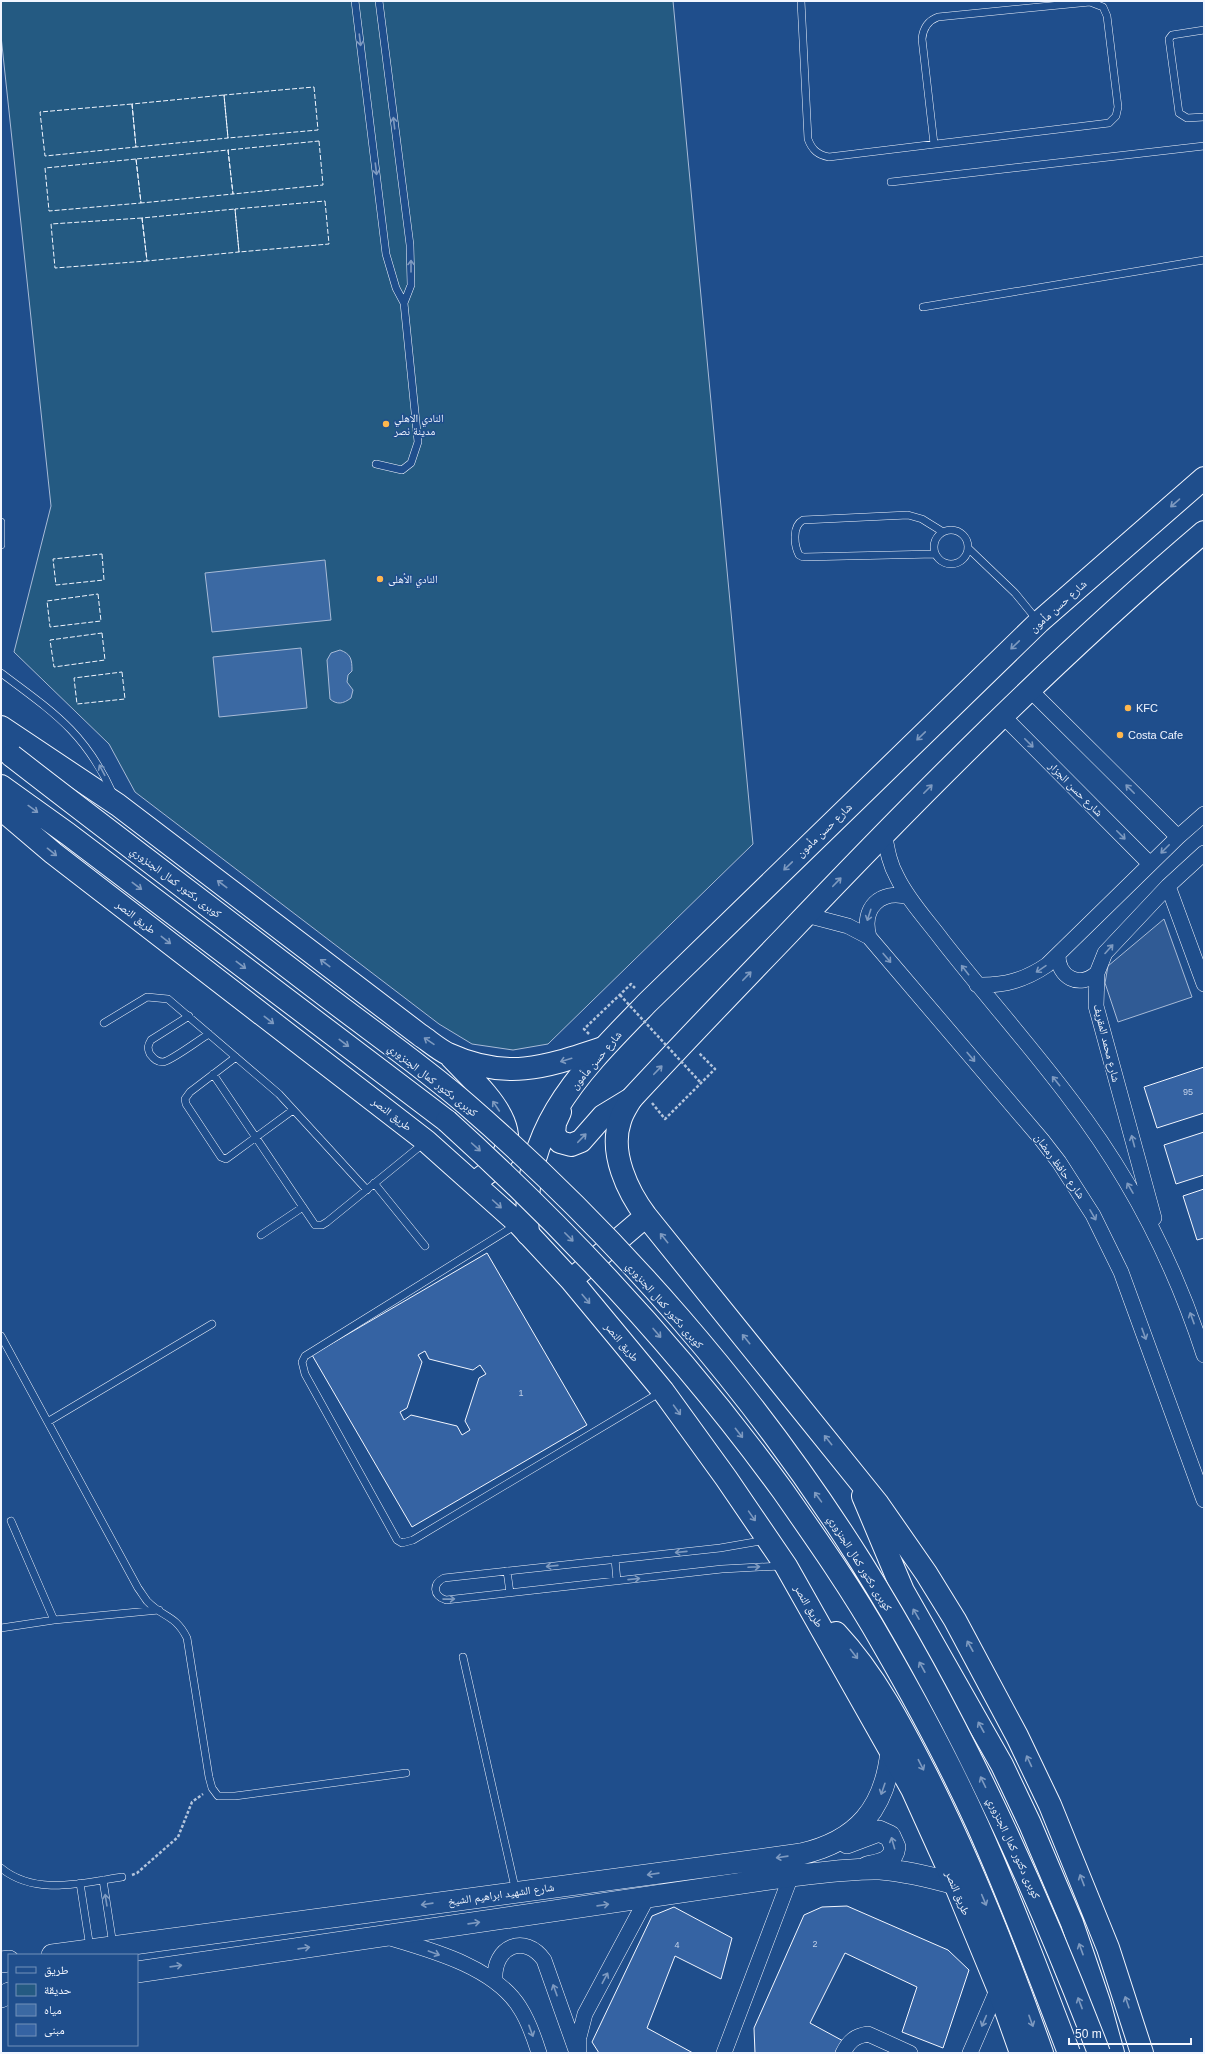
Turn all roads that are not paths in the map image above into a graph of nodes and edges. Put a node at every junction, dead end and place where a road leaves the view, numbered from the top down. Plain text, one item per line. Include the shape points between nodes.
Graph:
1 (355, 1) edge
2 (379, 1) edge
3 (801, 1) edge
4 (1204, 30) edge
5 (1204, 117) edge
6 (934, 144) junction
7 (1204, 146) edge
8 (891, 182) dead end
9 (1204, 260) edge
10 (404, 303) junction
11 (923, 307) dead end
12 (376, 464) dead end
13 (1204, 478) edge
14 (1, 522) edge
15 (943, 532) junction
16 (1204, 532) edge
17 (1, 545) edge
18 (968, 548) junction
19 (935, 554) junction
20 (1039, 622) junction
21 (1, 673) edge
22 (1029, 689) junction
23 (1002, 715) junction
24 (1, 727) edge
25 (7, 751) edge
26 (1, 786) edge
27 (118, 805) junction
28 (1, 809) edge
29 (1204, 814) edge
30 (884, 832) junction
31 (1178, 837) junction
32 (1204, 853) edge
33 (1150, 864) junction
34 (1168, 886) junction
35 (909, 897) junction
36 (806, 915) junction
37 (869, 937) junction
38 (1058, 955) junction
39 (1097, 973) junction
40 (1204, 984) edge
41 (977, 985) junction
42 (189, 1016) junction
43 (104, 1023) dead end
44 (209, 1034) junction
45 (603, 1048) junction
46 (447, 1053) junction
47 (236, 1057) junction
48 (213, 1074) junction
49 (570, 1091) junction
50 (631, 1099) junction
51 (293, 1110) junction
52 (256, 1138) junction
53 (426, 1140) junction
54 (472, 1182) junction
55 (374, 1183) junction
56 (367, 1190) junction
57 (303, 1207) junction
58 (646, 1216) junction
59 (523, 1229) junction
60 (261, 1235) dead end
61 (425, 1246) dead end
62 (1161, 1246) junction
63 (571, 1280) junction
64 (212, 1324) dead end
65 (1, 1336) edge
66 (1204, 1355) edge
67 (663, 1391) junction
68 (49, 1421) junction
69 (853, 1470) junction
70 (1204, 1500) edge
71 (11, 1521) dead end
72 (769, 1540) junction
73 (615, 1559) junction
74 (786, 1566) junction
75 (507, 1571) junction
76 (617, 1581) junction
77 (510, 1593) junction
78 (809, 1604) junction
79 (159, 1610) junction
80 (54, 1620) junction
81 (1, 1628) edge
82 (463, 1657) dead end
83 (891, 1751) junction
84 (406, 1773) dead end
85 (821, 1850) junction
86 (1, 1868) edge
87 (856, 1869) junction
88 (791, 1876) junction
89 (122, 1877) road end
90 (103, 1880) junction
91 (80, 1883) junction
92 (955, 1884) junction
93 (516, 1892) junction
94 (647, 1898) junction
95 (384, 1936) junction
96 (113, 1947) junction
97 (90, 1950) junction
98 (60, 1954) edge
99 (138, 1972) edge
100 (495, 1980) junction
101 (998, 1988) junction
102 (540, 2053) edge
103 (578, 2053) edge
104 (724, 2053) edge
105 (843, 2053) edge
106 (910, 2053) edge
107 (970, 2053) edge
108 (1021, 2053) edge
109 (1042, 2053) edge
110 (1069, 2053) edge
111 (1099, 2053) edge
112 (1113, 2053) edge
113 (1142, 2053) edge

1 -> 10 lane via 386,254 396,288
10 -> 2 lane via 411,285 410,245
3 - 6 lane via 808,133 813,150 829,158
4 - 5 lane via 1172,35 1170,41 1179,113 1187,118
6 - 6 lane via 1104,124 1113,120 1118,107 1108,16 1102,7 1090,2 938,17 929,22 922,40
7 - 8 lane
9 - 11 lane
10 - 12 lane via 418,442 411,463 402,470
13 -> 20 main road, شارع حسن مأمون
14 - 17 lane
15 - 18 lane via 953,530 962,534 966,538
15 - 19 lane via 937,537 934,545
15 - 19 lane via 922,519 908,515 808,519 799,522 796,529 797,551 799,556 803,557
16 - 22 main road
18 - 19 lane via 962,560 950,564
18 - 20 lane via 1015,593
20 -> 45 main road, شارع حسن مأمون
27 -> 21 lane via 97,761 71,728
22 - 23 main road
31 -> 22 street
30 -> 23 main road
23 -> 33 street, شارع حسن الجزار
24 - 27 main road
111 -> 25 main road, كوبرى دكتور كمال الجنزوري, bridge via 1024,1868 974,1763 899,1625 822,1503 738,1389 652,1288 565,1197 463,1101
26 -> 110 main road, كوبرى دكتور كمال الجنزوري, bridge via 75,839 446,1121 495,1164 578,1246 676,1354 801,1518 883,1643 978,1826
46 -> 27 main road
28 -> 53 main road, طريق النصر via 53,853
29 - 31 street
30 - 35 street via 889,860
36 -> 30 main road
31 -> 33 street
32 - 34 street, شارع محمد المقريف
33 - 38 street
39 -> 34 street, شارع محمد المقريف via 1105,953
34 - 40 street
35 -> 37 street via 899,894 879,899 867,916 866,927
41 -> 35 street
36 - 37 street, شارع حافظ رمضان via 848,926
50 -> 36 main road
37 -> 70 street, شارع حافظ رمضان via 1042,1140 1064,1168 1094,1215 1121,1272
38 - 39 street via 1060,967 1068,977 1080,981
38 -> 41 street via 1035,973 1021,979 1007,984
62 -> 39 street, شارع محمد المقريف via 1096,1006
62 -> 41 street via 1125,1179 1097,1135
42 - 43 lane via 168,999 147,998
42 - 44 lane
42 - 44 lane via 151,1040 148,1050 154,1059 167,1061
44 - 47 lane
45 -> 46 main road via 543,1067 510,1070 478,1065
45 - 49 main road, شارع حسن مأمون
54 -> 46 main road via 500,1161 506,1150 506,1128 499,1109 492,1100
47 - 48 lane
47 - 51 lane via 279,1094
48 - 52 lane
48 - 52 lane via 185,1099 218,1154 226,1159
49 -> 50 main road via 553,1129 557,1139 565,1145 576,1144 603,1116
49 - 59 main road, شارع حسن مأمون via 548,1123 533,1158
50 - 58 main road via 620,1121 617,1146 622,1170 632,1194
51 - 52 lane
51 - 56 lane
52 - 57 lane
53 - 54 main road, طريق النصر
53 - 55 lane
54 -> 59 main road, طريق النصر
55 - 56 lane
55 - 61 lane
56 - 57 lane via 322,1225 315,1225
57 - 60 lane
58 - 63 main road
69 -> 58 main road
59 - 63 main road, طريق النصر
59 - 67 lane via 305,1356 302,1362 305,1374 397,1540 402,1543 413,1540
66 -> 62 street via 1189,1310
63 -> 67 main road, طريق النصر
64 - 68 lane
65 - 68 lane
67 -> 72 main road, طريق النصر
68 - 79 lane via 138,1588
112 -> 69 main road via 1081,1949 1057,1884 1002,1765 903,1591
113 -> 69 main road via 1108,1948 1081,1876 1017,1736 966,1640 926,1573
71 - 80 lane
72 -> 73 lane
72 - 74 main road, طريق النصر
73 -> 75 lane
73 - 76 lane
76 -> 74 lane via 722,1569
74 - 78 main road, طريق النصر
75 - 77 lane
75 -> 77 lane via 444,1578 435,1586 436,1593 446,1600
76 - 77 lane
78 - 83 main road, طريق النصر
78 -> 109 main road via 871,1676 902,1728 941,1803 994,1926
79 - 80 lane
79 - 84 lane via 174,1619 188,1638 212,1788 218,1796
80 - 81 lane
82 - 93 lane
83 -> 85 street, شارع الشهيد ابراهيم الشيخ via 884,1785 869,1816 839,1842
83 - 92 main road, طريق النصر via 912,1789
87 -> 85 street via 883,1864 892,1857 895,1847 890,1836 879,1831
85 -> 93 street, شارع الشهيد ابراهيم الشيخ
86 - 91 lane via 10,1876 32,1884
87 - 88 street
87 - 92 street via 898,1871
88 - 94 street
88 - 104 street
89 - 90 lane
90 - 91 lane
96 -> 90 lane
91 - 97 lane
92 - 101 main road, طريق النصر
93 -> 96 street, شارع الشهيد ابراهيم الشيخ
95 -> 94 street
103 -> 94 street via 585,2014
99 -> 95 street
95 -> 100 street via 465,1964
96 - 97 street, شارع الشهيد ابراهيم الشيخ
97 - 98 street, شارع الشهيد ابراهيم الشيخ
100 -> 102 street via 520,2007
103 -> 100 street via 540,1954 521,1946 507,1949 496,1960
101 -> 107 street
101 - 108 main road, طريق النصر
105 - 106 street via 854,2038 868,2034

